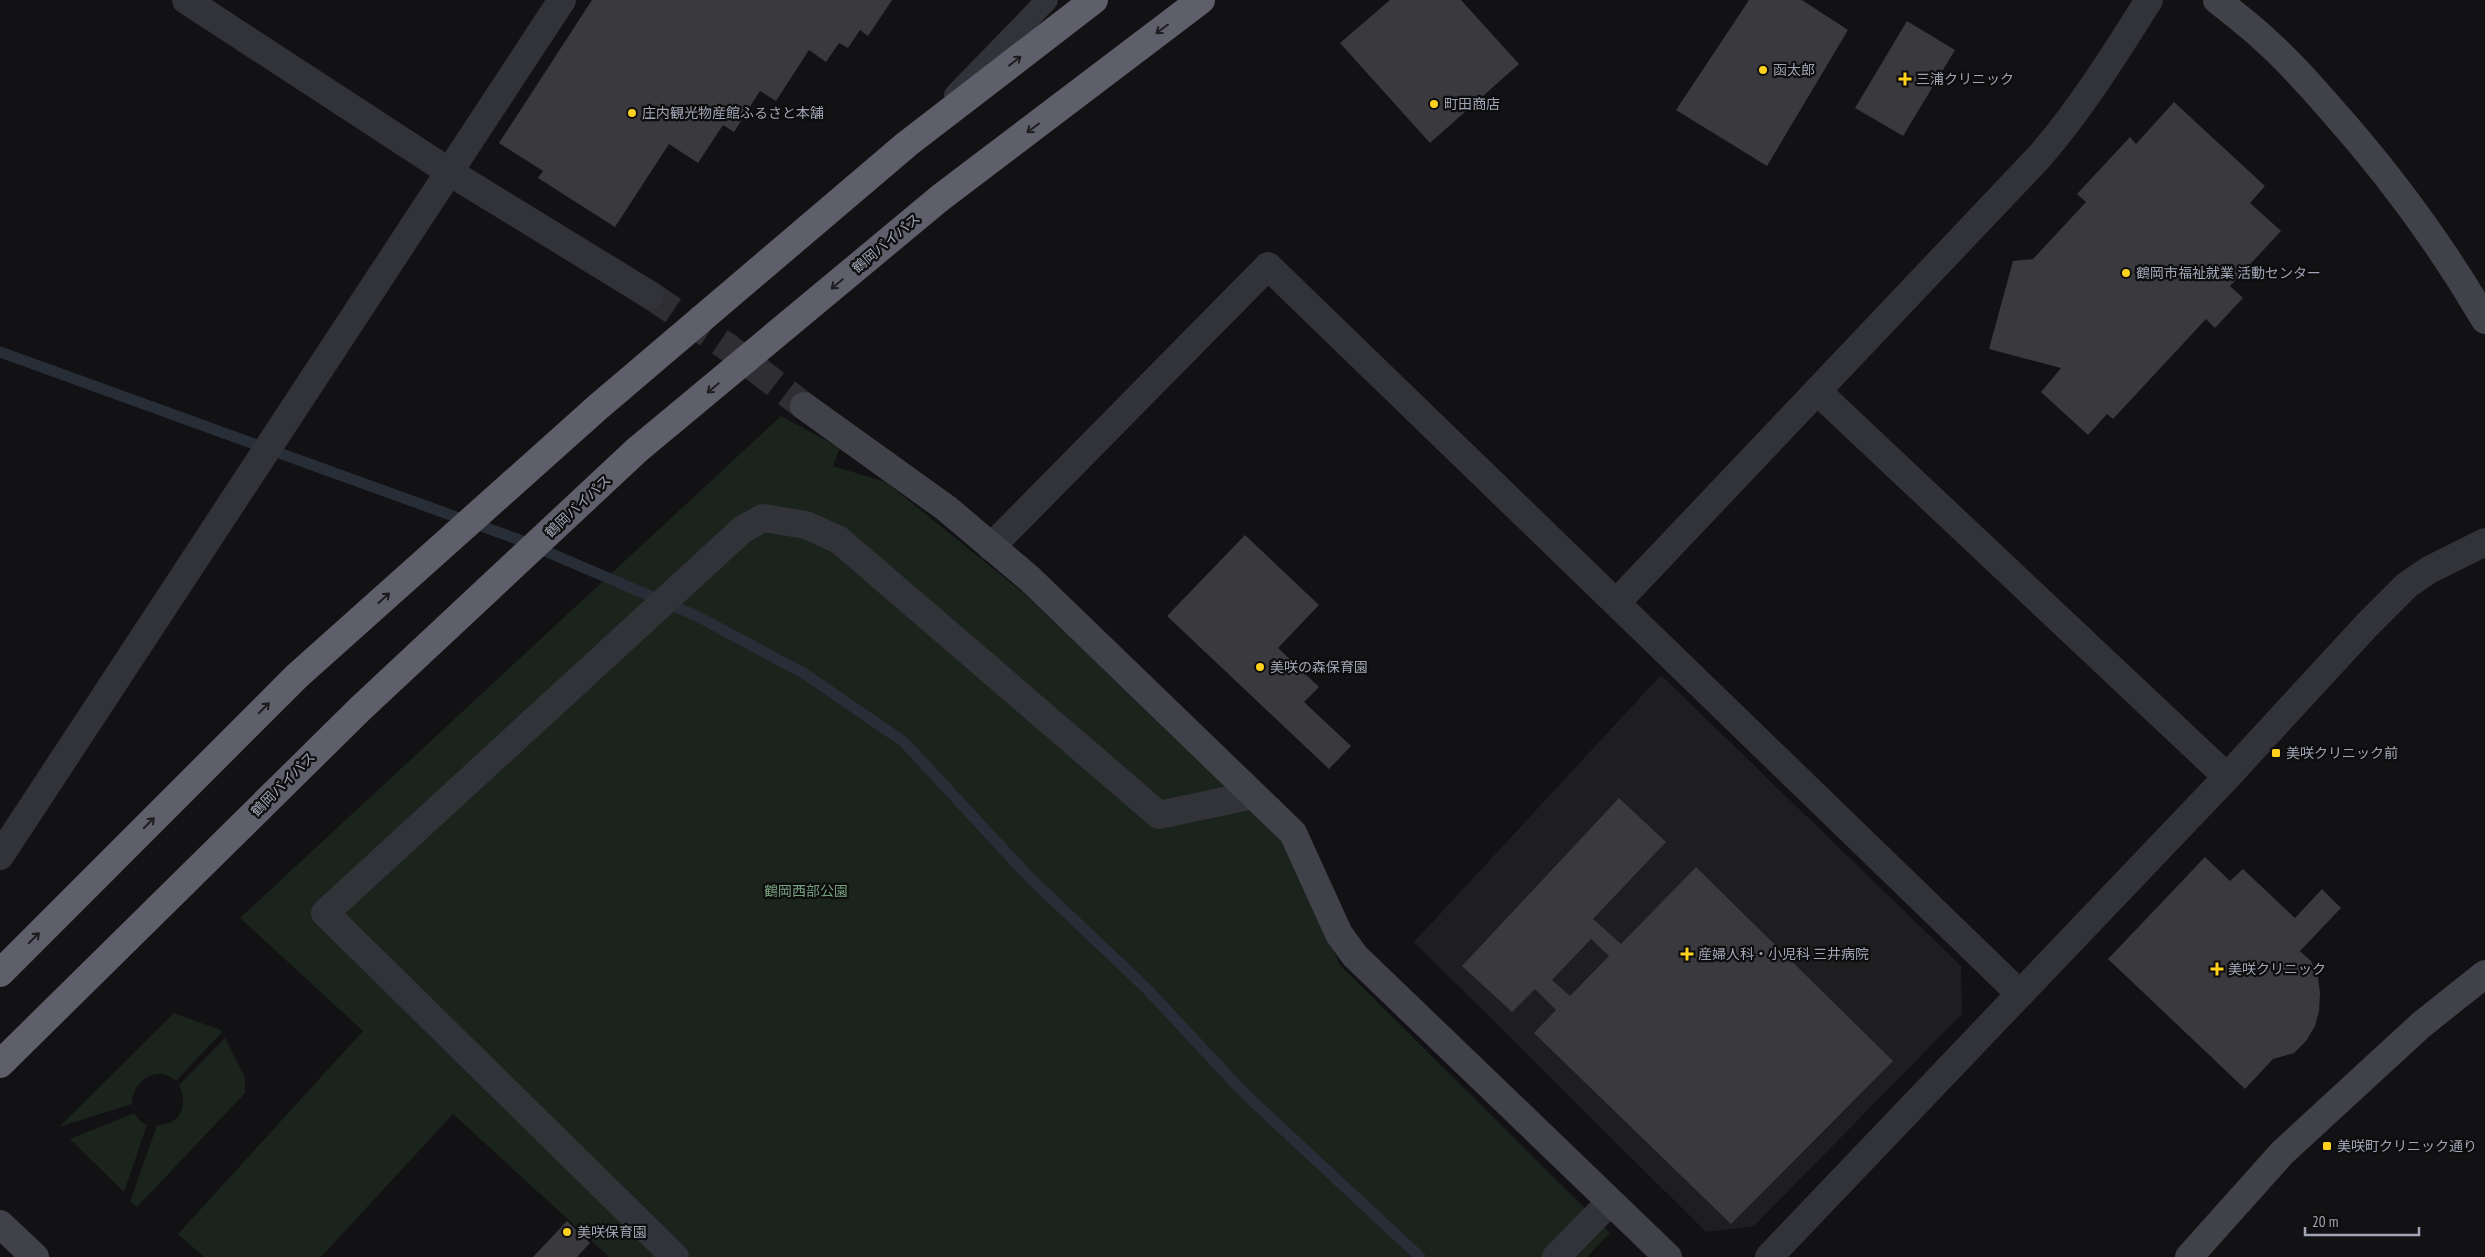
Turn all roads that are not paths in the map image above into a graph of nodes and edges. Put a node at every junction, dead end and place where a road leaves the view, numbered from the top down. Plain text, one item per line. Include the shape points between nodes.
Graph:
1 (186, 0) edge
2 (562, 0) edge
3 (1047, 0) edge
4 (1094, 0) edge
5 (1201, 0) edge
6 (2149, 0) edge
7 (2217, 0) edge
8 (908, 144) junction
9 (451, 173) junction
10 (650, 295) tunnel mouth
11 (2485, 320) edge
12 (1817, 391) junction
13 (804, 406) tunnel mouth
14 (2485, 542) edge
15 (991, 547) junction
16 (1617, 602) junction
17 (2227, 777) junction
18 (1253, 796) junction
19 (0, 856) edge
20 (0, 973) edge
21 (2485, 974) edge
22 (2020, 994) junction
23 (0, 1064) edge
24 (1610, 1202) junction
25 (0, 1224) edge
26 (35, 1257) edge
27 (675, 1257) edge
28 (1556, 1257) edge
29 (1668, 1257) edge
30 (1769, 1257) edge
31 (2189, 1257) edge

1 - 9 street
2 - 9 street
3 - 8 lane
8 -> 4 highway
5 -> 23 highway, 鶴岡バイパス via 940,198 637,450 361,708
6 - 12 street via 2069,123
7 - 11 street via 2296,70 2369,152 2410,203
20 -> 8 highway via 304,669 598,408
9 - 10 street
9 - 19 street
12 - 16 street
12 - 17 street
13 - 15 street via 946,508
14 - 17 street via 2407,585
15 - 16 street via 1268,266
15 - 18 street via 1030,579
16 - 22 street
17 - 22 street
18 - 24 street via 1293,833 1339,934 1355,956
18 - 27 street via 1159,815 839,540 806,525 763,518 744,529 325,913
21 - 31 street via 2421,1025 2288,1147
22 - 30 street
24 - 28 street
24 - 29 street
25 - 26 street

